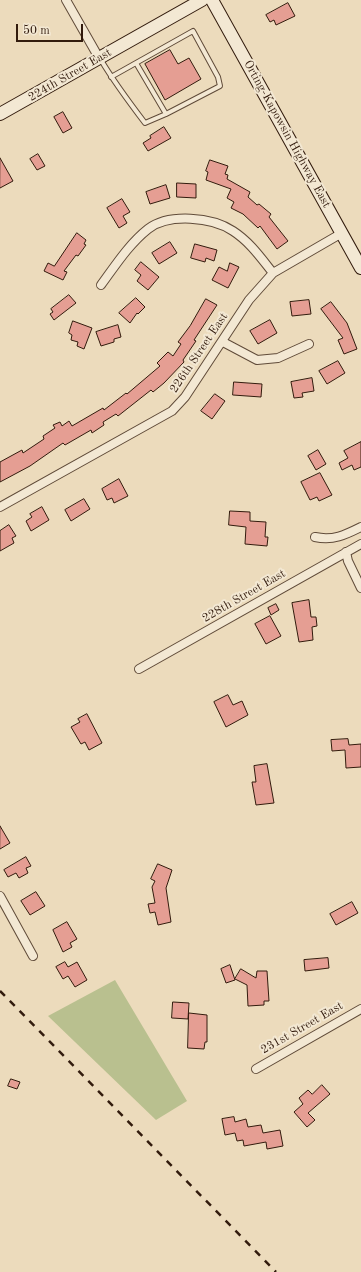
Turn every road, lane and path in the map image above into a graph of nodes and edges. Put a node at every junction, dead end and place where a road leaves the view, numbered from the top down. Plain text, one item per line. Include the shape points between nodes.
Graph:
1 (66, 0) edge
2 (202, 0) edge
3 (212, 0) edge
4 (99, 58) junction
5 (136, 63) junction
6 (111, 77) junction
7 (0, 114) edge
8 (166, 114) junction
9 (342, 233) junction
10 (361, 268) edge
11 (273, 273) junction
12 (101, 285) dead end
13 (223, 342) junction
14 (309, 344) dead end
15 (0, 507) edge
16 (361, 527) edge
17 (315, 538) dead end
18 (361, 544) edge
19 (346, 552) junction
20 (361, 588) edge
21 (139, 669) dead end
22 (0, 896) edge
23 (33, 956) dead end
24 (361, 1009) edge
25 (256, 1069) dead end

1 - 4 street
2 - 4 main road, 224th Street East
3 - 9 main road, Orting-Kapowsin Highway East
4 - 6 lane
4 - 7 main road, 224th Street East
5 - 6 lane
5 - 8 lane
5 - 8 lane via 193,31 218,77 220,86
6 - 8 lane via 145,123
9 - 10 main road, Orting-Kapowsin Highway East
9 - 11 street, 226th Street East
11 - 12 street via 252,246 232,230 201,221 170,219 155,224 142,234
11 - 13 street, 226th Street East via 258,288
13 - 14 street via 257,360 278,358
13 - 15 street, 226th Street East via 185,397 172,410
16 - 17 street via 335,538
18 - 19 street, 228th Street East
19 - 20 street
19 - 21 street, 228th Street East
22 - 23 street
24 - 25 street, 231st Street East

